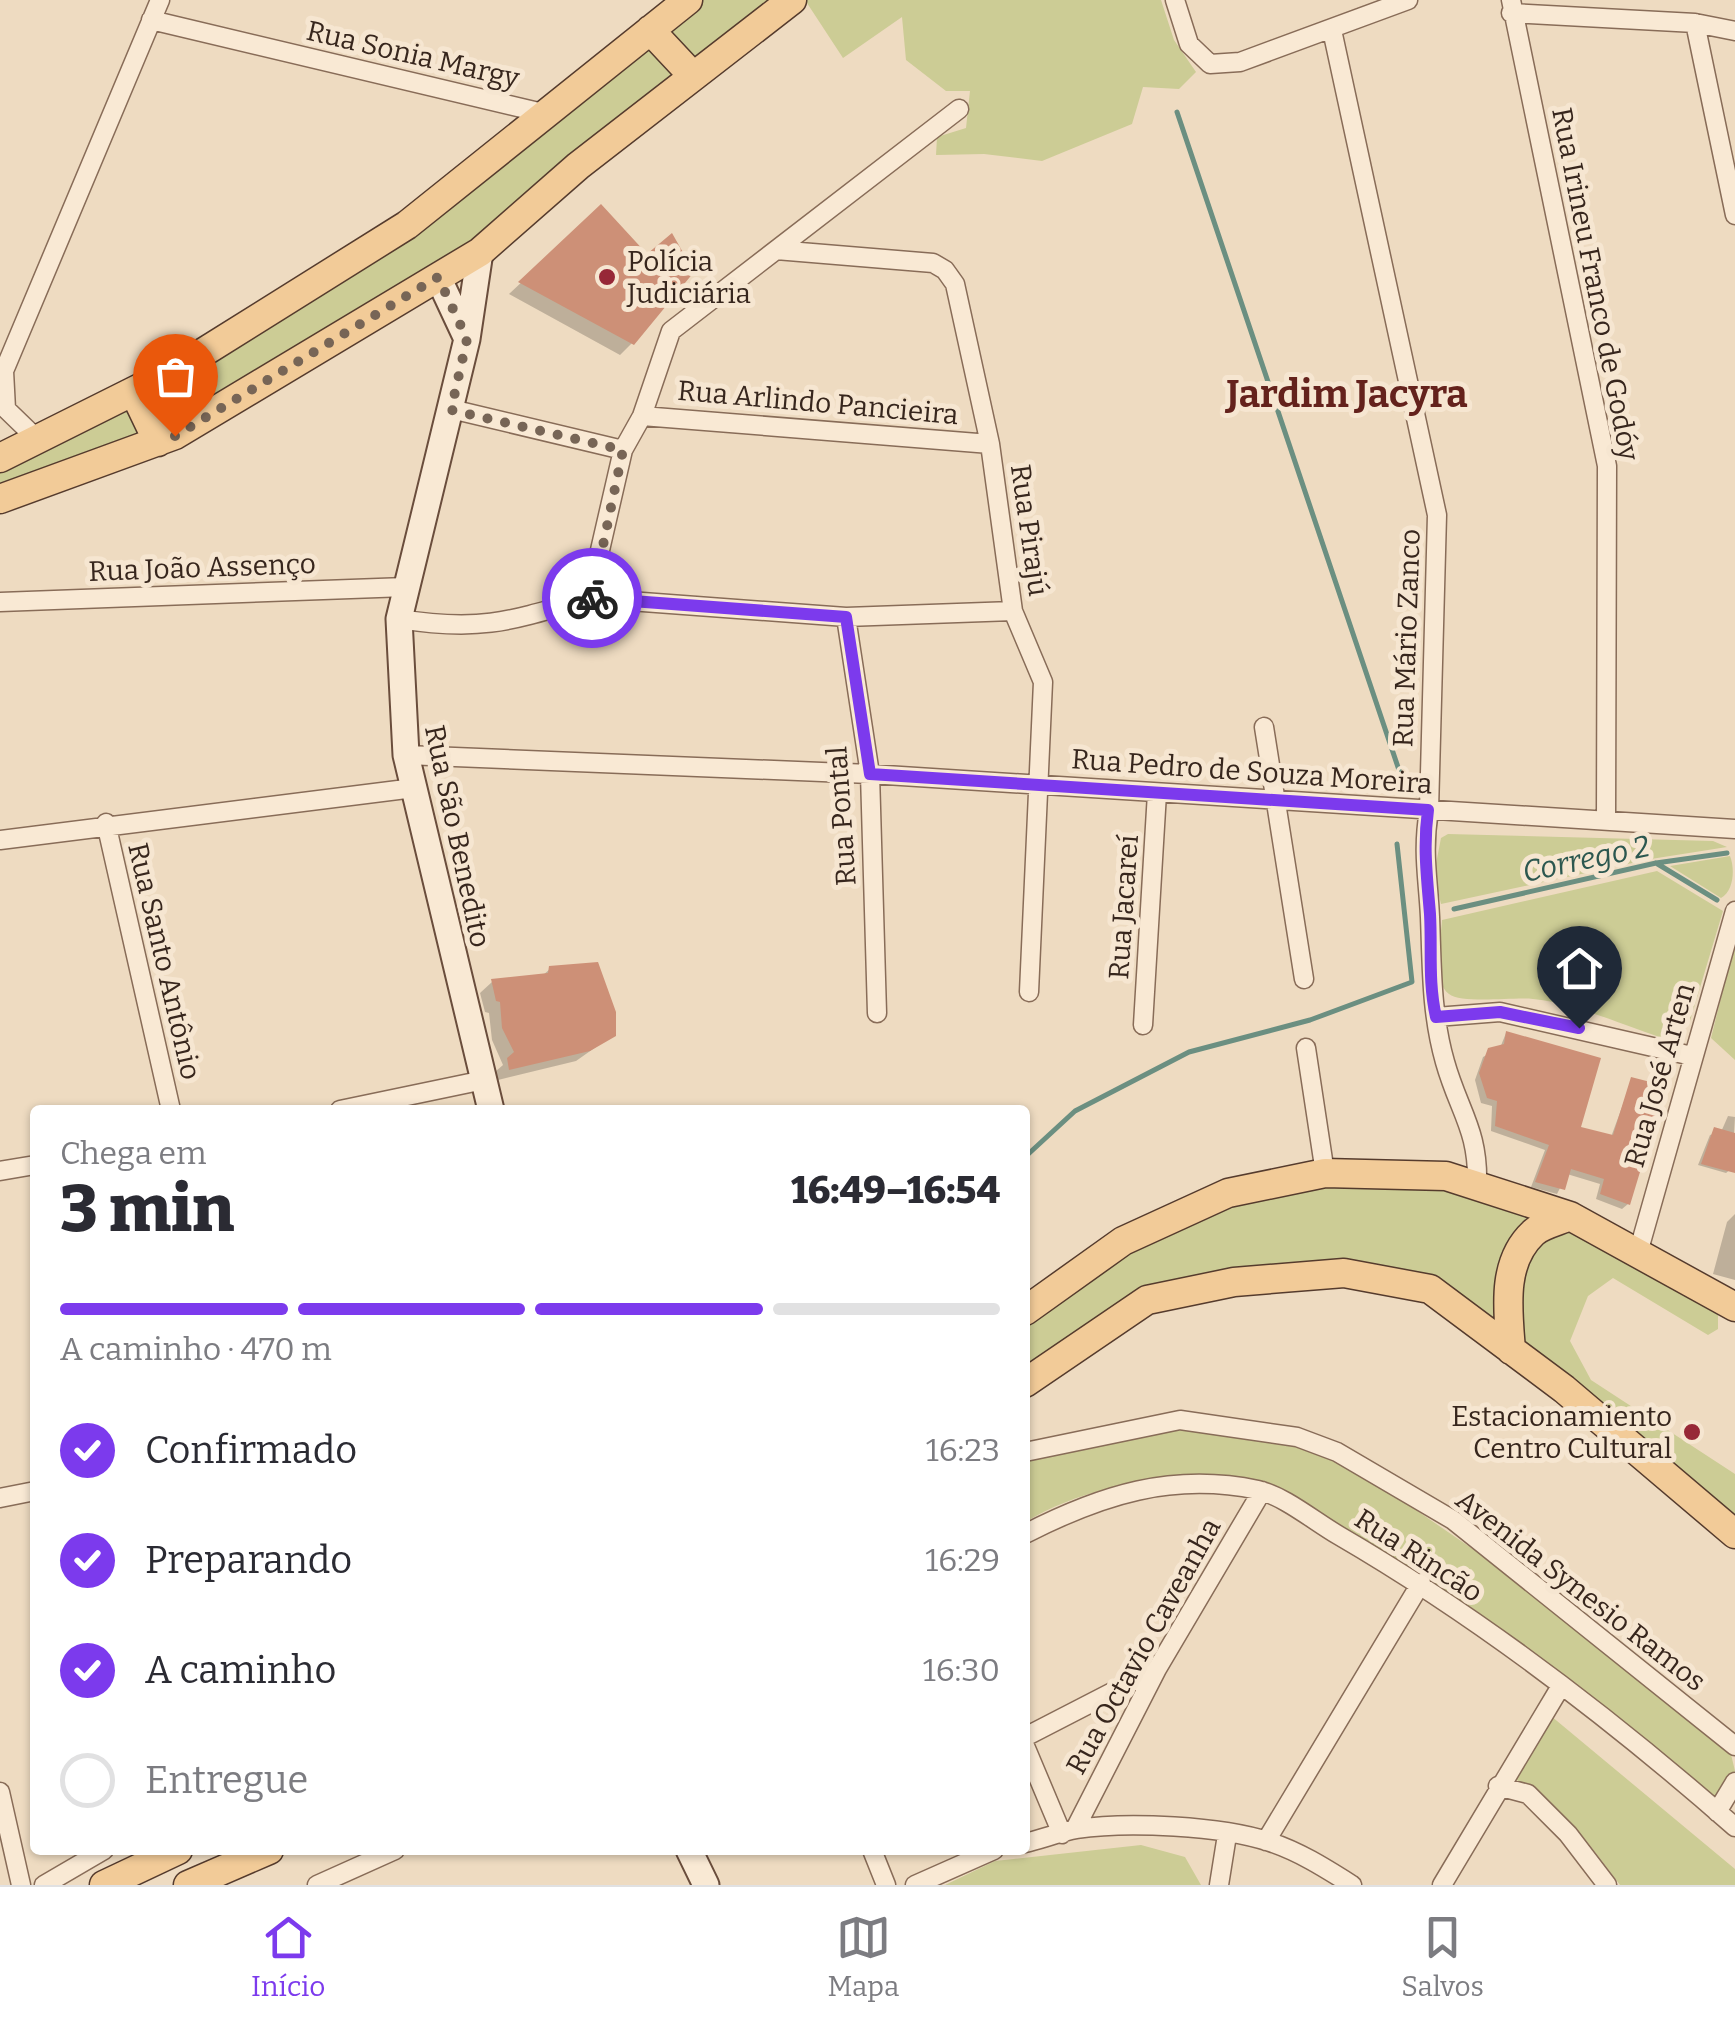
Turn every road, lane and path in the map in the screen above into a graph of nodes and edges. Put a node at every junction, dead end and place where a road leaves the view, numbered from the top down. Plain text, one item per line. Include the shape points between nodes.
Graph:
1 (160, 0) edge
2 (688, 0) edge
3 (792, 0) edge
4 (1175, 0) edge
5 (1408, 0) edge
6 (1511, 6) edge
7 (151, 20) junction
8 (1695, 24) junction
9 (650, 30) junction
10 (1332, 30) junction
11 (1735, 31) edge
12 (693, 76) junction
13 (959, 109) dead end
14 (547, 114) junction
15 (1735, 214) edge
16 (776, 250) junction
17 (480, 252) junction
18 (438, 277) junction
19 (467, 339) junction
20 (134, 392) junction
21 (451, 410) junction
22 (642, 416) junction
23 (37, 439) junction
24 (158, 442) junction
25 (990, 444) junction
26 (623, 450) junction
27 (0, 458) edge
28 (0, 499) edge
29 (406, 587) junction
30 (589, 598) junction
31 (0, 602) edge
32 (1013, 610) junction
33 (846, 617) junction
34 (400, 619) junction
35 (1264, 727) dead end
36 (406, 755) junction
37 (870, 774) junction
38 (1037, 785) junction
39 (414, 788) junction
40 (1158, 793) junction
41 (1275, 800) junction
42 (1428, 810) junction
43 (1606, 821) junction
44 (106, 823) junction
45 (1735, 828) edge
46 (0, 840) edge
47 (1735, 911) edge
48 (1304, 980) dead end
49 (1029, 992) dead end
50 (877, 1013) dead end
51 (1436, 1017) junction
52 (1143, 1025) dead end
53 (1306, 1048) dead end
54 (1692, 1056) junction
55 (484, 1080) junction
56 (170, 1105) edge
57 (364, 1105) edge
58 (489, 1105) edge
59 (30, 1166) edge
60 (0, 1171) edge
61 (1325, 1174) junction
62 (1477, 1186) junction
63 (1570, 1216) junction
64 (1638, 1253) junction
65 (1030, 1307) edge
66 (1735, 1307) edge
67 (1511, 1350) junction
68 (1030, 1380) edge
69 (1030, 1440) edge
70 (1045, 1446) junction
71 (1030, 1450) edge
72 (1262, 1490) junction
73 (30, 1491) edge
74 (0, 1498) edge
75 (1030, 1531) edge
76 (1735, 1534) edge
77 (1421, 1583) junction
78 (1158, 1669) junction
79 (1561, 1686) junction
80 (1030, 1734) edge
81 (1735, 1746) edge
82 (1030, 1756) edge
83 (1735, 1782) edge
84 (1498, 1786) junction
85 (0, 1792) edge
86 (1717, 1812) junction
87 (1735, 1827) edge
88 (1069, 1832) junction
89 (1227, 1835) junction
90 (1030, 1841) edge
91 (1266, 1841) junction
92 (95, 1855) edge
93 (167, 1855) edge
94 (257, 1855) edge
95 (387, 1855) edge
96 (691, 1855) edge
97 (874, 1855) edge
98 (983, 1855) edge
99 (346, 1880) edge
100 (21, 1885) edge
101 (44, 1885) edge
102 (104, 1885) edge
103 (188, 1885) edge
104 (316, 1885) edge
105 (706, 1885) edge
106 (886, 1885) edge
107 (915, 1885) edge
108 (1219, 1885) edge
109 (1352, 1885) edge
110 (1442, 1885) edge
111 (1607, 1885) edge

1 - 7 street
2 - 9 main road
3 - 12 main road
4 - 10 street via 1189,44 1210,64 1240,62
5 - 10 street
6 - 8 street
6 - 43 street, Rua Irineu Franco de Godóy via 1607,466
7 - 14 street, Rua Sonia Margy
7 - 23 street via 4,371 6,408
8 - 11 street
8 - 15 street
9 - 12 main road
9 - 14 main road
10 - 42 street, Rua Mário Zanco via 1437,515
12 - 17 main road
13 - 16 street
14 - 20 main road via 407,226
16 - 22 street via 671,331
16 - 25 street, Rua Pirajú via 933,263 946,270 955,284
17 - 18 main road
17 - 19 main road, Rua São Benedito
18 - 19 main road
18 - 24 main road
19 - 21 main road, Rua São Benedito
20 - 23 main road
20 - 24 main road
21 - 26 street
21 - 29 main road, Rua São Benedito
22 - 25 street, Rua Arlindo Pancieira
22 - 26 street
23 - 27 main road
24 - 28 main road
25 - 32 street, Rua Pirajú
26 - 30 street
29 - 31 street, Rua João Assenço
29 - 34 main road, Rua São Benedito
30 - 33 street
30 - 34 street via 502,624 455,628
32 - 33 street
32 - 38 street, Rua Pirajú via 1044,682
33 - 37 street, Rua Pontal
34 - 36 main road, Rua São Benedito
35 - 41 street
36 - 37 street, Rua Pedro de Souza Moreira
36 - 39 main road, Rua São Benedito
37 - 38 street, Rua Pedro de Souza Moreira
37 - 50 street, Rua Pontal
38 - 40 street, Rua Pedro de Souza Moreira
38 - 49 street, Rua Pirajú
39 - 44 street
39 - 55 main road, Rua São Benedito
40 - 41 street, Rua Pedro de Souza Moreira
40 - 52 street, Rua Jacareí
41 - 42 street, Rua Pedro de Souza Moreira
41 - 48 street
42 - 43 street, Rua Pedro de Souza Moreira
42 - 51 street, Rua Mário Zanco via 1422,853
43 - 45 street, Rua Pedro de Souza Moreira
44 - 46 street
44 - 56 street, Rua Santo Antônio
47 - 54 street, Rua José Arten
51 - 54 street via 1500,1012
51 - 62 street, Rua Mário Zanco via 1444,1061 1478,1149
53 - 61 street
54 - 64 street, Rua José Arten
55 - 57 street
55 - 58 main road, Rua São Benedito
59 - 60 street
61 - 62 main road via 1446,1176
61 - 65 main road via 1228,1193 1123,1240
62 - 63 main road
63 - 64 main road
63 - 67 main road via 1533,1232 1513,1263 1507,1300
64 - 66 main road
67 - 68 main road via 1430,1289 1326,1275 1234,1282 1148,1300
67 - 76 main road
69 - 70 street
70 - 71 street, Avenida Synesio Ramos
70 - 81 street, Avenida Synesio Ramos via 1180,1420 1281,1434 1337,1452 1453,1520
72 - 75 street, Rua Rincão via 1170,1483 1088,1502
72 - 77 street, Rua Rincão
72 - 78 street, Rua Octavio Caveanha
73 - 74 street
77 - 79 street, Rua Rincão
77 - 91 street
78 - 80 street
78 - 88 street, Rua Octavio Caveanha
79 - 84 street
79 - 86 street, Rua Rincão
82 - 88 street
83 - 86 street
84 - 110 street
84 - 111 street via 1528,1794
85 - 100 street
86 - 87 street, Rua Rincão
88 - 89 street via 1145,1827
88 - 90 street
89 - 91 street
89 - 108 street
91 - 109 street
92 - 101 street
93 - 102 main road
94 - 103 main road
95 - 99 street
96 - 105 main road
97 - 106 street
98 - 107 street
99 - 104 street

